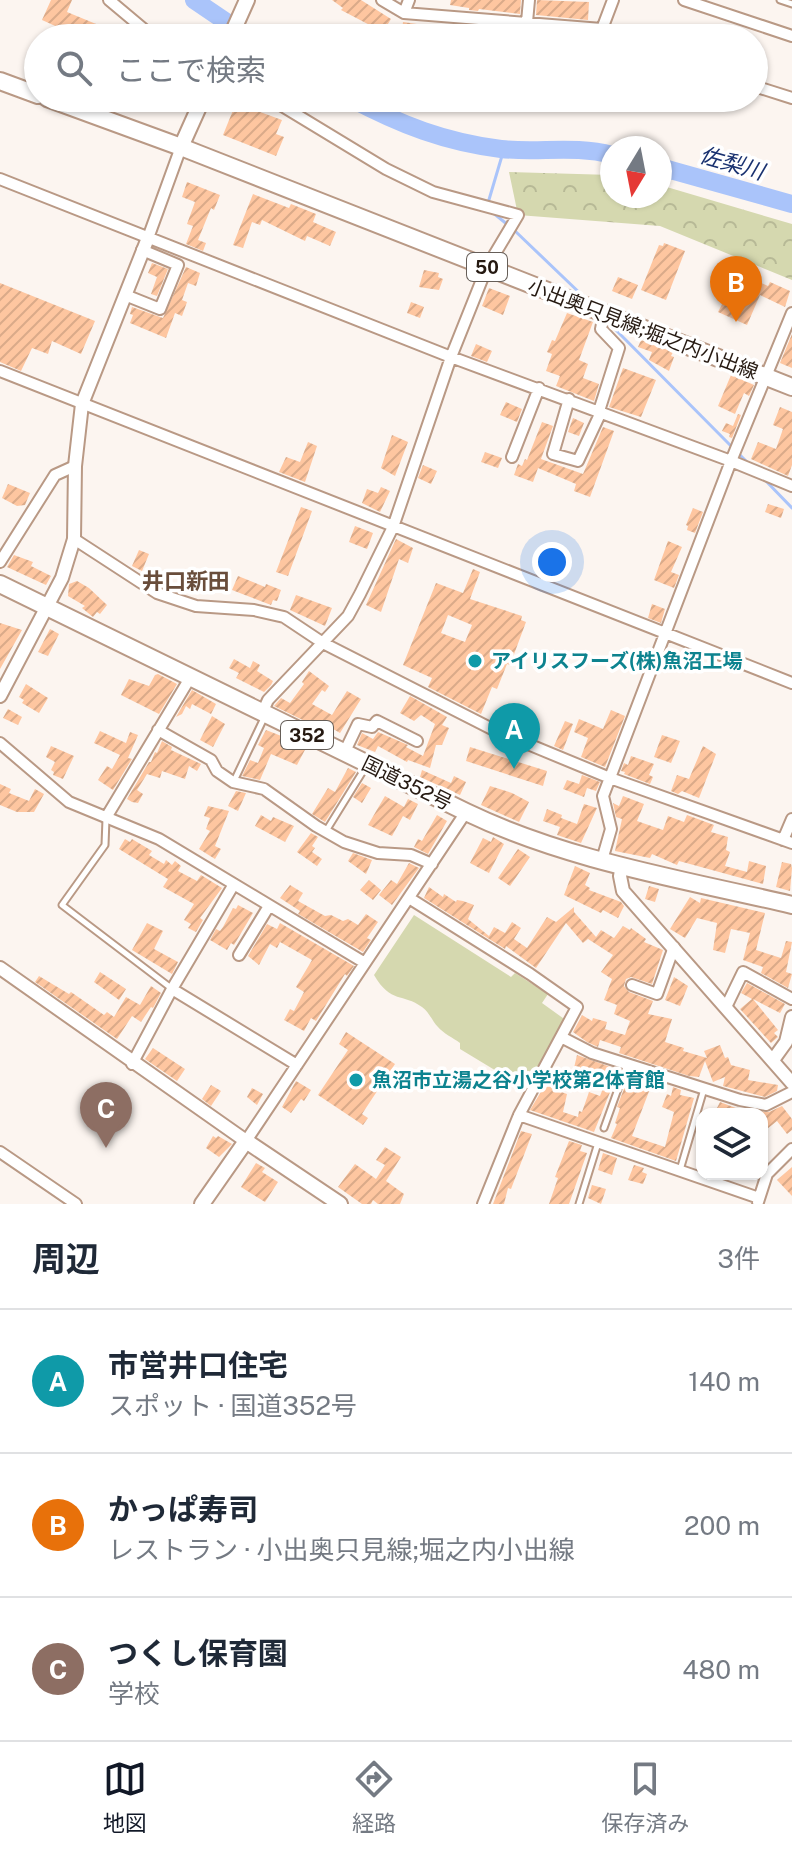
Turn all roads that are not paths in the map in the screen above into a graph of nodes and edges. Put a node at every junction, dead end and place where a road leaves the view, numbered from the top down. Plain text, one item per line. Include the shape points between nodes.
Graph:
1 (109, 0) edge
2 (247, 0) edge
3 (382, 0) edge
4 (409, 0) edge
5 (529, 0) edge
6 (613, 0) edge
7 (684, 0) edge
8 (780, 0) edge
9 (792, 4) edge
10 (404, 13) junction
11 (527, 22) junction
12 (138, 24) edge
13 (236, 24) edge
14 (548, 24) edge
15 (604, 24) edge
16 (756, 24) edge
17 (768, 28) edge
18 (792, 36) edge
19 (0, 81) edge
20 (24, 90) edge
21 (768, 90) edge
22 (792, 98) edge
23 (85, 112) edge
24 (197, 112) edge
25 (292, 112) edge
26 (181, 147) junction
27 (0, 179) edge
28 (148, 238) junction
29 (142, 250) junction
30 (487, 267) junction
31 (125, 295) junction
32 (792, 313) edge
33 (604, 314) junction
34 (451, 357) junction
35 (0, 371) edge
36 (767, 377) junction
37 (792, 387) edge
38 (539, 388) junction
39 (569, 399) junction
40 (82, 404) junction
41 (600, 411) junction
42 (512, 457) dead end
43 (731, 461) junction
44 (75, 466) junction
45 (792, 486) edge
46 (393, 527) junction
47 (74, 539) junction
48 (0, 562) edge
49 (0, 584) edge
50 (46, 606) junction
51 (667, 632) junction
52 (323, 643) junction
53 (190, 678) junction
54 (792, 683) edge
55 (0, 696) edge
56 (264, 714) junction
57 (158, 730) junction
58 (417, 741) dead end
59 (0, 743) edge
60 (347, 747) dead end
61 (367, 764) junction
62 (610, 778) junction
63 (233, 782) junction
64 (466, 812) junction
65 (107, 816) junction
66 (792, 819) edge
67 (326, 832) junction
68 (788, 841) edge
69 (602, 860) junction
70 (432, 864) junction
71 (622, 865) junction
72 (234, 884) junction
73 (409, 898) junction
74 (792, 905) edge
75 (269, 906) junction
76 (674, 947) junction
77 (239, 955) dead end
78 (365, 963) junction
79 (0, 968) edge
80 (632, 985) dead end
81 (172, 989) junction
82 (792, 999) edge
83 (726, 1007) junction
84 (792, 1017) edge
85 (561, 1037) junction
86 (773, 1060) junction
87 (628, 1063) junction
88 (132, 1064) junction
89 (297, 1065) junction
90 (792, 1083) edge
91 (704, 1089) junction
92 (792, 1092) edge
93 (519, 1115) junction
94 (604, 1128) dead end
95 (246, 1141) junction
96 (598, 1142) junction
97 (792, 1149) edge
98 (0, 1152) edge
99 (680, 1171) junction
100 (758, 1201) edge
101 (76, 1204) edge
102 (202, 1204) edge
103 (340, 1204) edge
104 (483, 1204) edge
105 (579, 1204) edge

1 - 12 street
2 - 13 main road
3 - 10 street
4 - 10 street
5 - 11 street
6 - 15 street
7 - 16 street
8 - 9 lane
10 - 11 street
11 - 14 street
17 - 18 street
19 - 20 main road
21 - 22 street
23 - 26 main road, 50
24 - 26 main road
25 - 30 street via 433,192 518,215
26 - 28 street
26 - 30 main road, 小出奥只見線;堀之内小出線 / 50
27 - 28 street
28 - 29 street
28 - 34 street
29 - 31 street
29 - 31 street via 178,265 160,309
30 - 33 main road, 小出奥只見線;堀之内小出線 / 50
30 - 34 street
31 - 40 street
32 - 36 street
33 - 36 main road, 小出奥只見線;堀之内小出線 / 50
33 - 41 street via 601,329 619,348
34 - 38 street
34 - 46 street
35 - 40 street
36 - 37 main road, 小出奥只見線;堀之内小出線 / 50
36 - 43 street
38 - 39 street
38 - 42 street
39 - 41 street
39 - 41 street via 553,454 578,461
40 - 44 street
40 - 46 street
41 - 43 street
43 - 45 street
43 - 51 street
44 - 47 street
44 - 48 street via 55,475
46 - 51 street
46 - 52 street via 348,616
47 - 50 street
47 - 52 street via 157,593 196,606 273,613
49 - 50 main road, 国道352号 / 352
50 - 53 main road, 国道352号 / 352
50 - 55 street
51 - 54 street
51 - 62 street
52 - 56 street via 268,700
52 - 62 street via 494,730
53 - 56 main road, 国道352号 / 352
53 - 57 street
56 - 61 main road, 国道352号 / 352
56 - 63 lane
57 - 63 street via 211,760
57 - 65 street
58 - 60 street via 377,721 372,727 358,724
59 - 65 street via 69,802
61 - 64 main road, 国道352号 / 352
61 - 67 lane
62 - 68 street
62 - 69 street via 602,801 611,829
63 - 67 street via 264,789
64 - 69 main road, 国道352号 / 352 via 533,841
64 - 70 street
65 - 72 street via 159,839
65 - 81 lane via 105,845 62,905
66 - 68 street
67 - 70 street via 378,853 411,855
69 - 71 main road, 国道352号 / 352
70 - 73 street
71 - 74 main road, 国道352号 / 352
71 - 76 street via 623,891
72 - 75 street
72 - 81 street
73 - 78 street
73 - 85 street via 577,1007
75 - 77 street
75 - 78 street
76 - 80 street via 657,994
76 - 83 street
78 - 89 street
79 - 88 street
81 - 88 street
81 - 89 street
82 - 83 street via 743,972
83 - 86 street
84 - 86 street via 786,1042
85 - 87 street
85 - 93 street
86 - 90 street
87 - 91 street
87 - 94 lane
88 - 95 street
89 - 95 street
91 - 92 street via 766,1105
91 - 99 lane
93 - 96 street
93 - 104 street
95 - 102 main road
95 - 103 main road
96 - 99 street
96 - 105 lane
97 - 100 street via 767,1174
98 - 101 street
99 - 100 street

